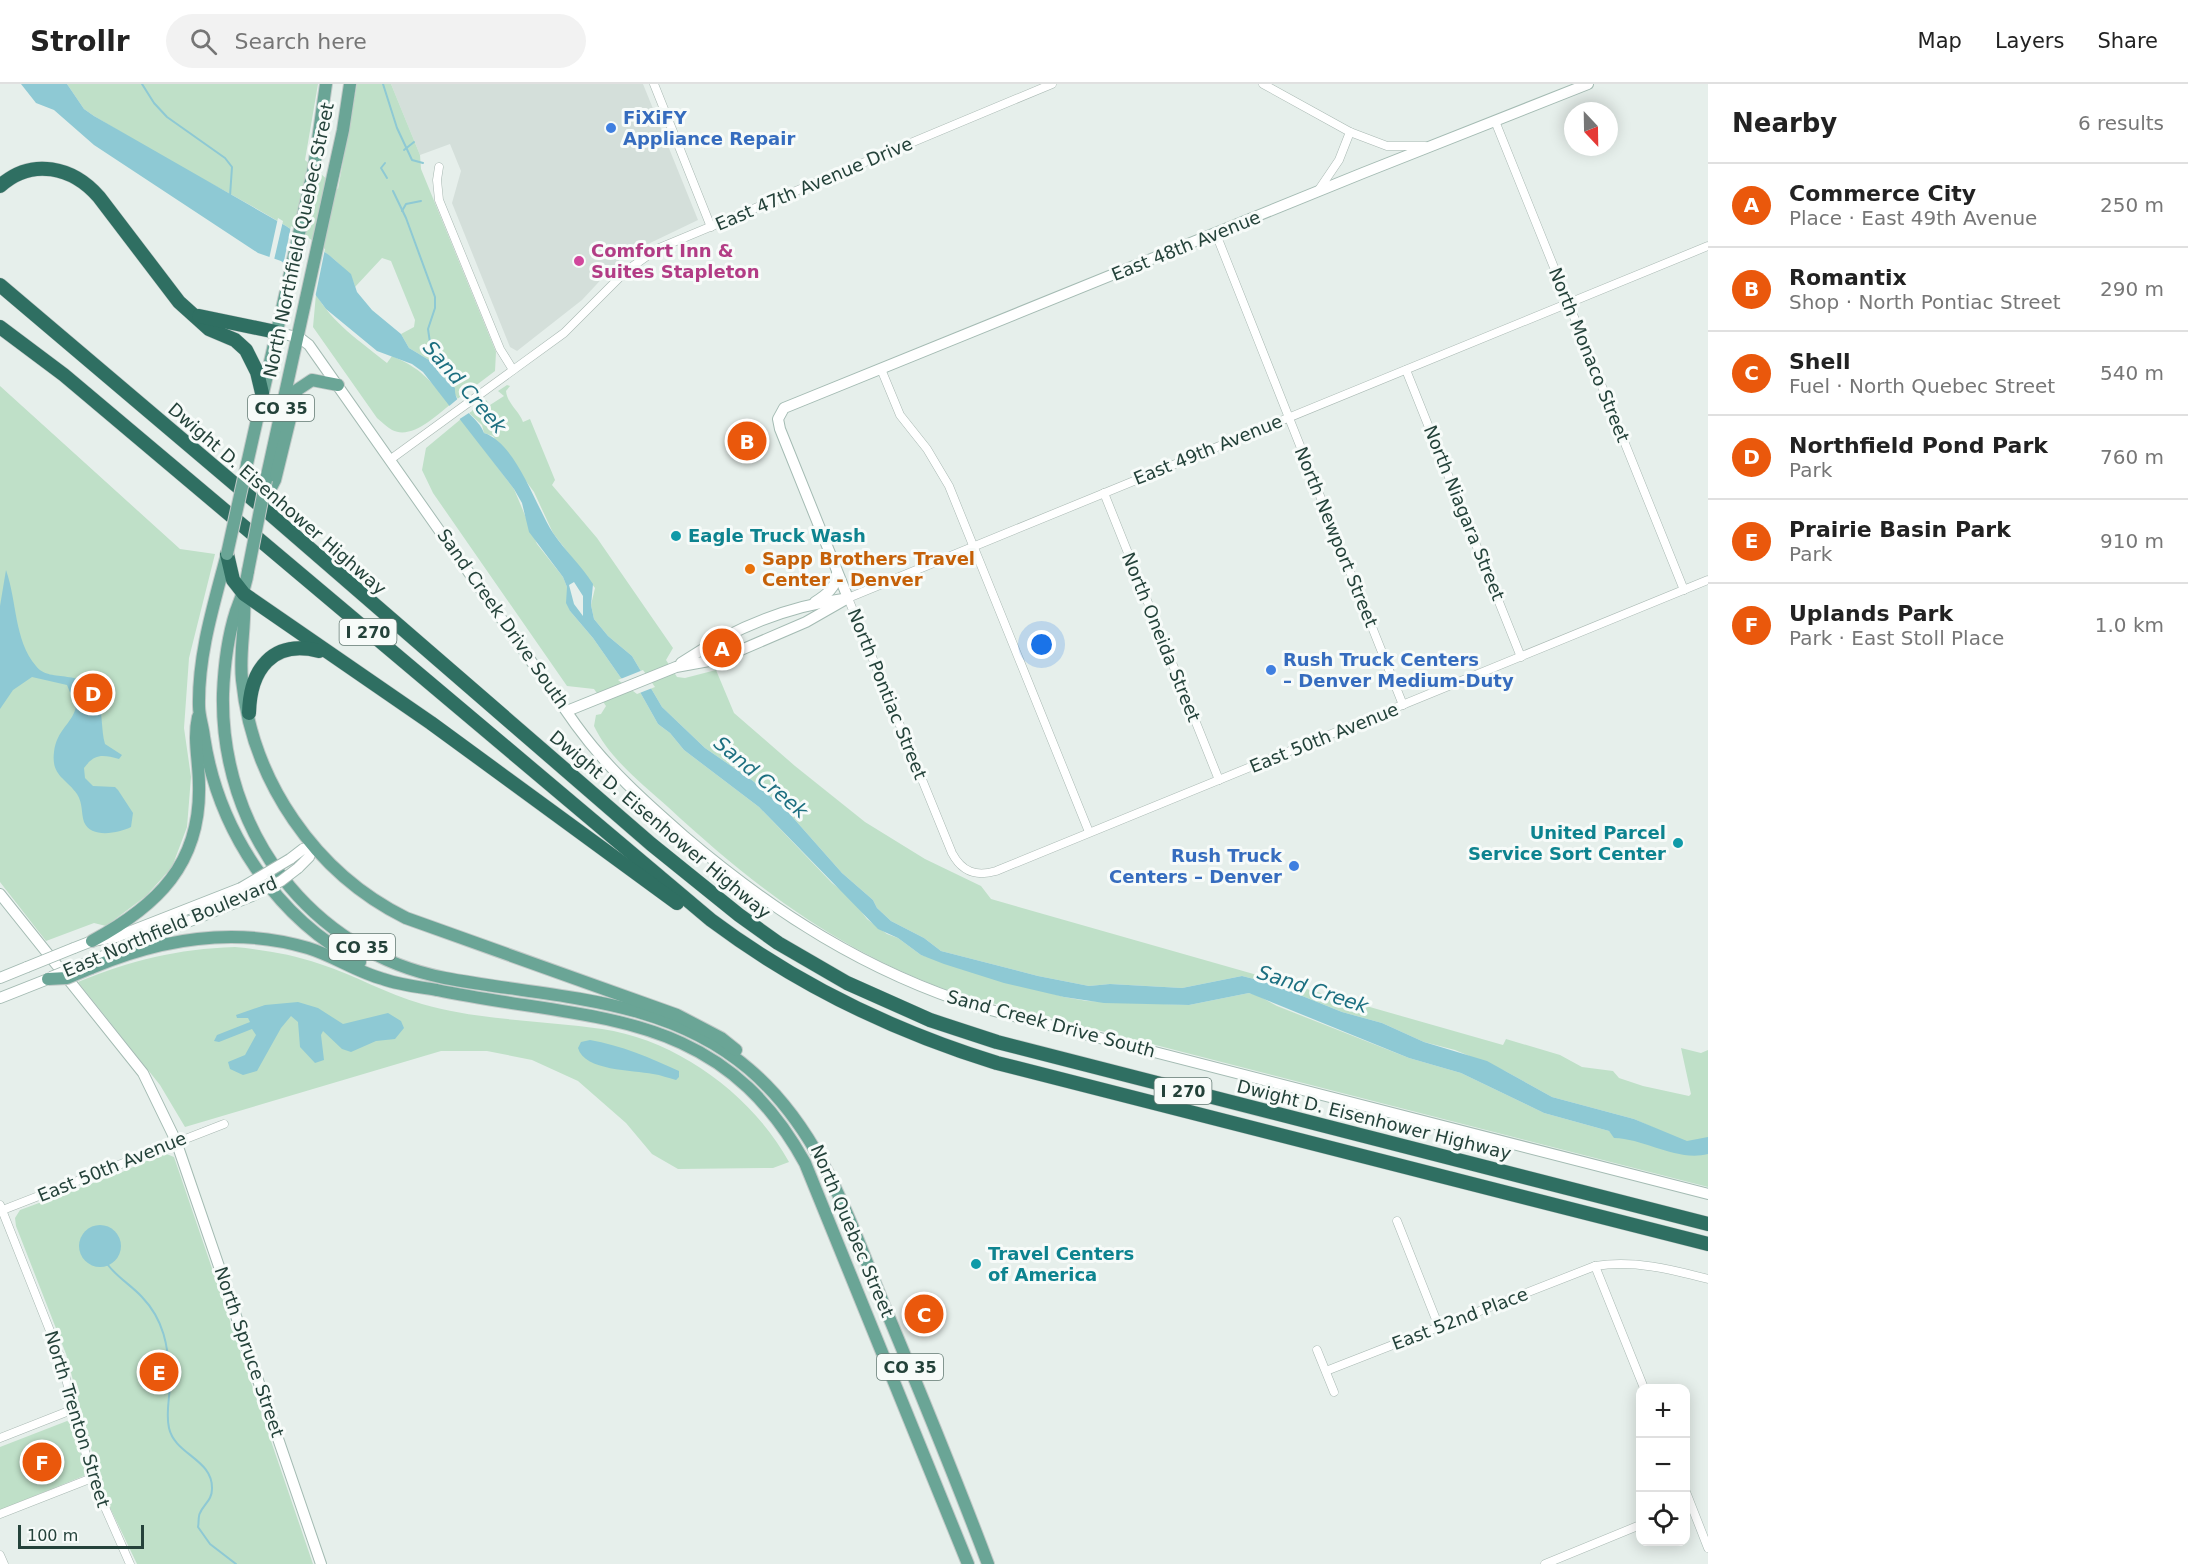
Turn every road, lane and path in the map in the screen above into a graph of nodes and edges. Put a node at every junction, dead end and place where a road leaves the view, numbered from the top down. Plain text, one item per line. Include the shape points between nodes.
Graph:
1 (326, 84) edge
2 (350, 84) edge
3 (654, 84) edge
4 (1052, 84) edge
5 (1263, 84) edge
6 (1588, 84) edge
7 (1495, 121) junction
8 (1350, 132) junction
9 (1433, 146) junction
10 (439, 167) dead end
11 (0, 186) edge
12 (1317, 191) junction
13 (711, 227) junction
14 (1216, 234) junction
15 (1708, 246) edge
16 (0, 277) edge
17 (5, 289) edge
18 (1569, 303) junction
19 (191, 313) junction
20 (0, 327) edge
21 (276, 332) junction
22 (297, 337) junction
23 (881, 369) junction
24 (513, 370) junction
25 (1406, 370) junction
26 (338, 385) junction
27 (262, 393) junction
28 (784, 408) joint
29 (1289, 417) junction
30 (391, 459) junction
31 (269, 483) junction
32 (1104, 493) junction
33 (974, 546) junction
34 (227, 554) junction
35 (837, 570) junction
36 (1708, 580) edge
37 (1684, 590) junction
38 (244, 594) junction
39 (848, 598) junction
40 (814, 603) junction
41 (327, 653) junction
42 (1521, 657) junction
43 (676, 667) junction
44 (1403, 705) junction
45 (199, 710) junction
46 (567, 711) junction
47 (249, 712) junction
48 (1219, 780) junction
49 (1089, 832) junction
50 (312, 847) junction
51 (971, 872) joint
52 (0, 894) edge
53 (735, 938) junction
54 (92, 941) junction
55 (89, 966) junction
56 (0, 978) edge
57 (44, 980) joint
58 (414, 985) junction
59 (0, 998) edge
60 (746, 1067) junction
61 (224, 1124) dead end
62 (176, 1141) junction
63 (1708, 1194) edge
64 (1, 1209) edge
65 (1396, 1221) dead end
66 (1708, 1224) edge
67 (1708, 1244) edge
68 (1595, 1266) junction
69 (1708, 1279) edge
70 (1439, 1327) junction
71 (1317, 1350) dead end
72 (1326, 1371) junction
73 (1642, 1384) edge
74 (1334, 1392) dead end
75 (74, 1409) junction
76 (0, 1438) edge
77 (92, 1478) junction
78 (1690, 1510) edge
79 (0, 1514) edge
80 (1636, 1527) edge
81 (1708, 1548) edge
82 (0, 1555) edge
83 (4, 1564) edge
84 (130, 1564) edge
85 (321, 1564) edge
86 (968, 1564) edge
87 (988, 1564) edge
88 (1545, 1564) edge

1 - 21 main road, North Northfield Quebec Street / CO 35 via 314,167
2 - 22 main road, North Northfield Quebec Street / CO 35
3 - 13 street
4 - 13 street, East 47th Avenue Drive
5 - 8 street
6 - 7 main road, East 48th Avenue
7 - 9 main road, East 48th Avenue
7 - 18 street, North Monaco Street
8 - 9 street via 1387,146
8 - 12 street via 1339,160
9 - 12 main road, East 48th Avenue
10 - 24 street via 440,200 500,349
11 - 19 highway via 20,173 40,168 59,170 85,182
12 - 14 main road, East 48th Avenue
13 - 24 street, East 47th Avenue Drive via 662,247 636,264 584,316
14 - 23 main road, East 48th Avenue
14 - 29 street, North Newport Street
15 - 18 street, East 49th Avenue
16 - 17 highway, Dwight D. Eisenhower Highway
17 - 66 highway, Dwight D. Eisenhower Highway / I 270 via 651,844 739,915 825,972 908,1011 997,1042
18 - 25 street, East 49th Avenue
18 - 37 street, North Monaco Street
19 - 21 highway
19 - 27 highway via 209,329 235,340 246,350
20 - 53 highway, Dwight D. Eisenhower Highway / I 270 via 64,375
21 - 22 main road
21 - 27 main road, North Northfield Quebec Street / CO 35
22 - 26 main road, Sand Creek Drive South via 309,345
22 - 31 main road, North Northfield Quebec Street / CO 35
23 - 28 main road, East 48th Avenue
23 - 33 street via 900,415 943,474
24 - 30 street, East 47th Avenue Drive
25 - 29 street, East 49th Avenue
25 - 42 street, North Niagara Street
26 - 30 main road, Sand Creek Drive South
26 - 31 main road via 312,380 297,390
27 - 34 main road, North Northfield Quebec Street / CO 35, bridge
28 - 35 main road, North Pontiac Street via 778,418 780,429
29 - 32 street, East 49th Avenue
29 - 44 street, North Newport Street
30 - 46 main road, Sand Creek Drive South
31 - 38 main road, North Northfield Quebec Street / CO 35, bridge
32 - 33 street, East 49th Avenue
32 - 48 street, North Oneida Street
33 - 39 street, East 49th Avenue
33 - 49 street
34 - 38 highway via 232,580
34 - 45 main road, North Northfield Quebec Street / CO 35 via 206,639
35 - 39 main road, North Pontiac Street
35 - 40 main road via 833,588
36 - 37 street, East 50th Avenue
37 - 42 street, East 50th Avenue
38 - 41 highway
38 - 47 main road via 241,666
38 - 60 main road, North Northfield Quebec Street / CO 35 via 236,612 223,693 233,780 250,827 266,856 308,908 352,942 408,968 444,978 643,1012 694,1033
39 - 40 main road, East 49th Avenue
39 - 43 main road, East 49th Avenue via 806,622 720,658
39 - 51 street, North Pontiac Street via 952,854 957,863
40 - 43 main road, East 49th Avenue via 789,609 710,643
41 - 47 highway via 292,649 269,660 253,679
41 - 53 highway via 698,919
42 - 44 street, East 50th Avenue
43 - 46 main road, East 49th Avenue
44 - 48 street, East 50th Avenue
45 - 54 main road via 194,734 199,805 188,851 160,894 129,920
45 - 58 main road, North Northfield Quebec Street / CO 35 via 219,797 262,878 288,907 327,940 367,965
46 - 63 main road, Sand Creek Drive South via 622,780 736,879 808,930 901,979 1006,1015
47 - 50 main road via 272,782
48 - 49 street, East 50th Avenue
49 - 51 street, East 50th Avenue via 996,871
50 - 54 main road, East Northfield Boulevard, bridge via 241,888 116,937
50 - 55 main road, East Northfield Boulevard, bridge via 309,857 281,881
50 - 60 main road via 357,889 397,914 459,940 677,1015 734,1048
52 - 62 main road, North Spruce Street via 143,1073
53 - 67 highway, Dwight D. Eisenhower Highway / I 270 via 836,999 956,1050
54 - 56 main road, East Northfield Boulevard, bridge
55 - 57 main road, bridge via 68,978
55 - 58 main road via 167,942 240,937 304,947 383,980
57 - 59 main road, East Northfield Boulevard
58 - 86 main road, North Quebec Street / CO 35 via 645,1027 724,1067 765,1104 798,1149 813,1179
60 - 87 main road, North Quebec Street / CO 35 via 791,1112 826,1169 914,1375
61 - 62 street, East 50th Avenue
62 - 64 street, East 50th Avenue
62 - 85 main road, North Spruce Street
64 - 75 street, North Trenton Street via 60,1356
65 - 70 street
68 - 69 street, East 52nd Place via 1647,1265
68 - 70 street, East 52nd Place
68 - 73 street
70 - 72 street, East 52nd Place
71 - 72 street
72 - 74 street
75 - 76 street
75 - 77 street, North Trenton Street
77 - 79 street
77 - 84 street, North Trenton Street
78 - 81 street
80 - 88 street
82 - 83 street

